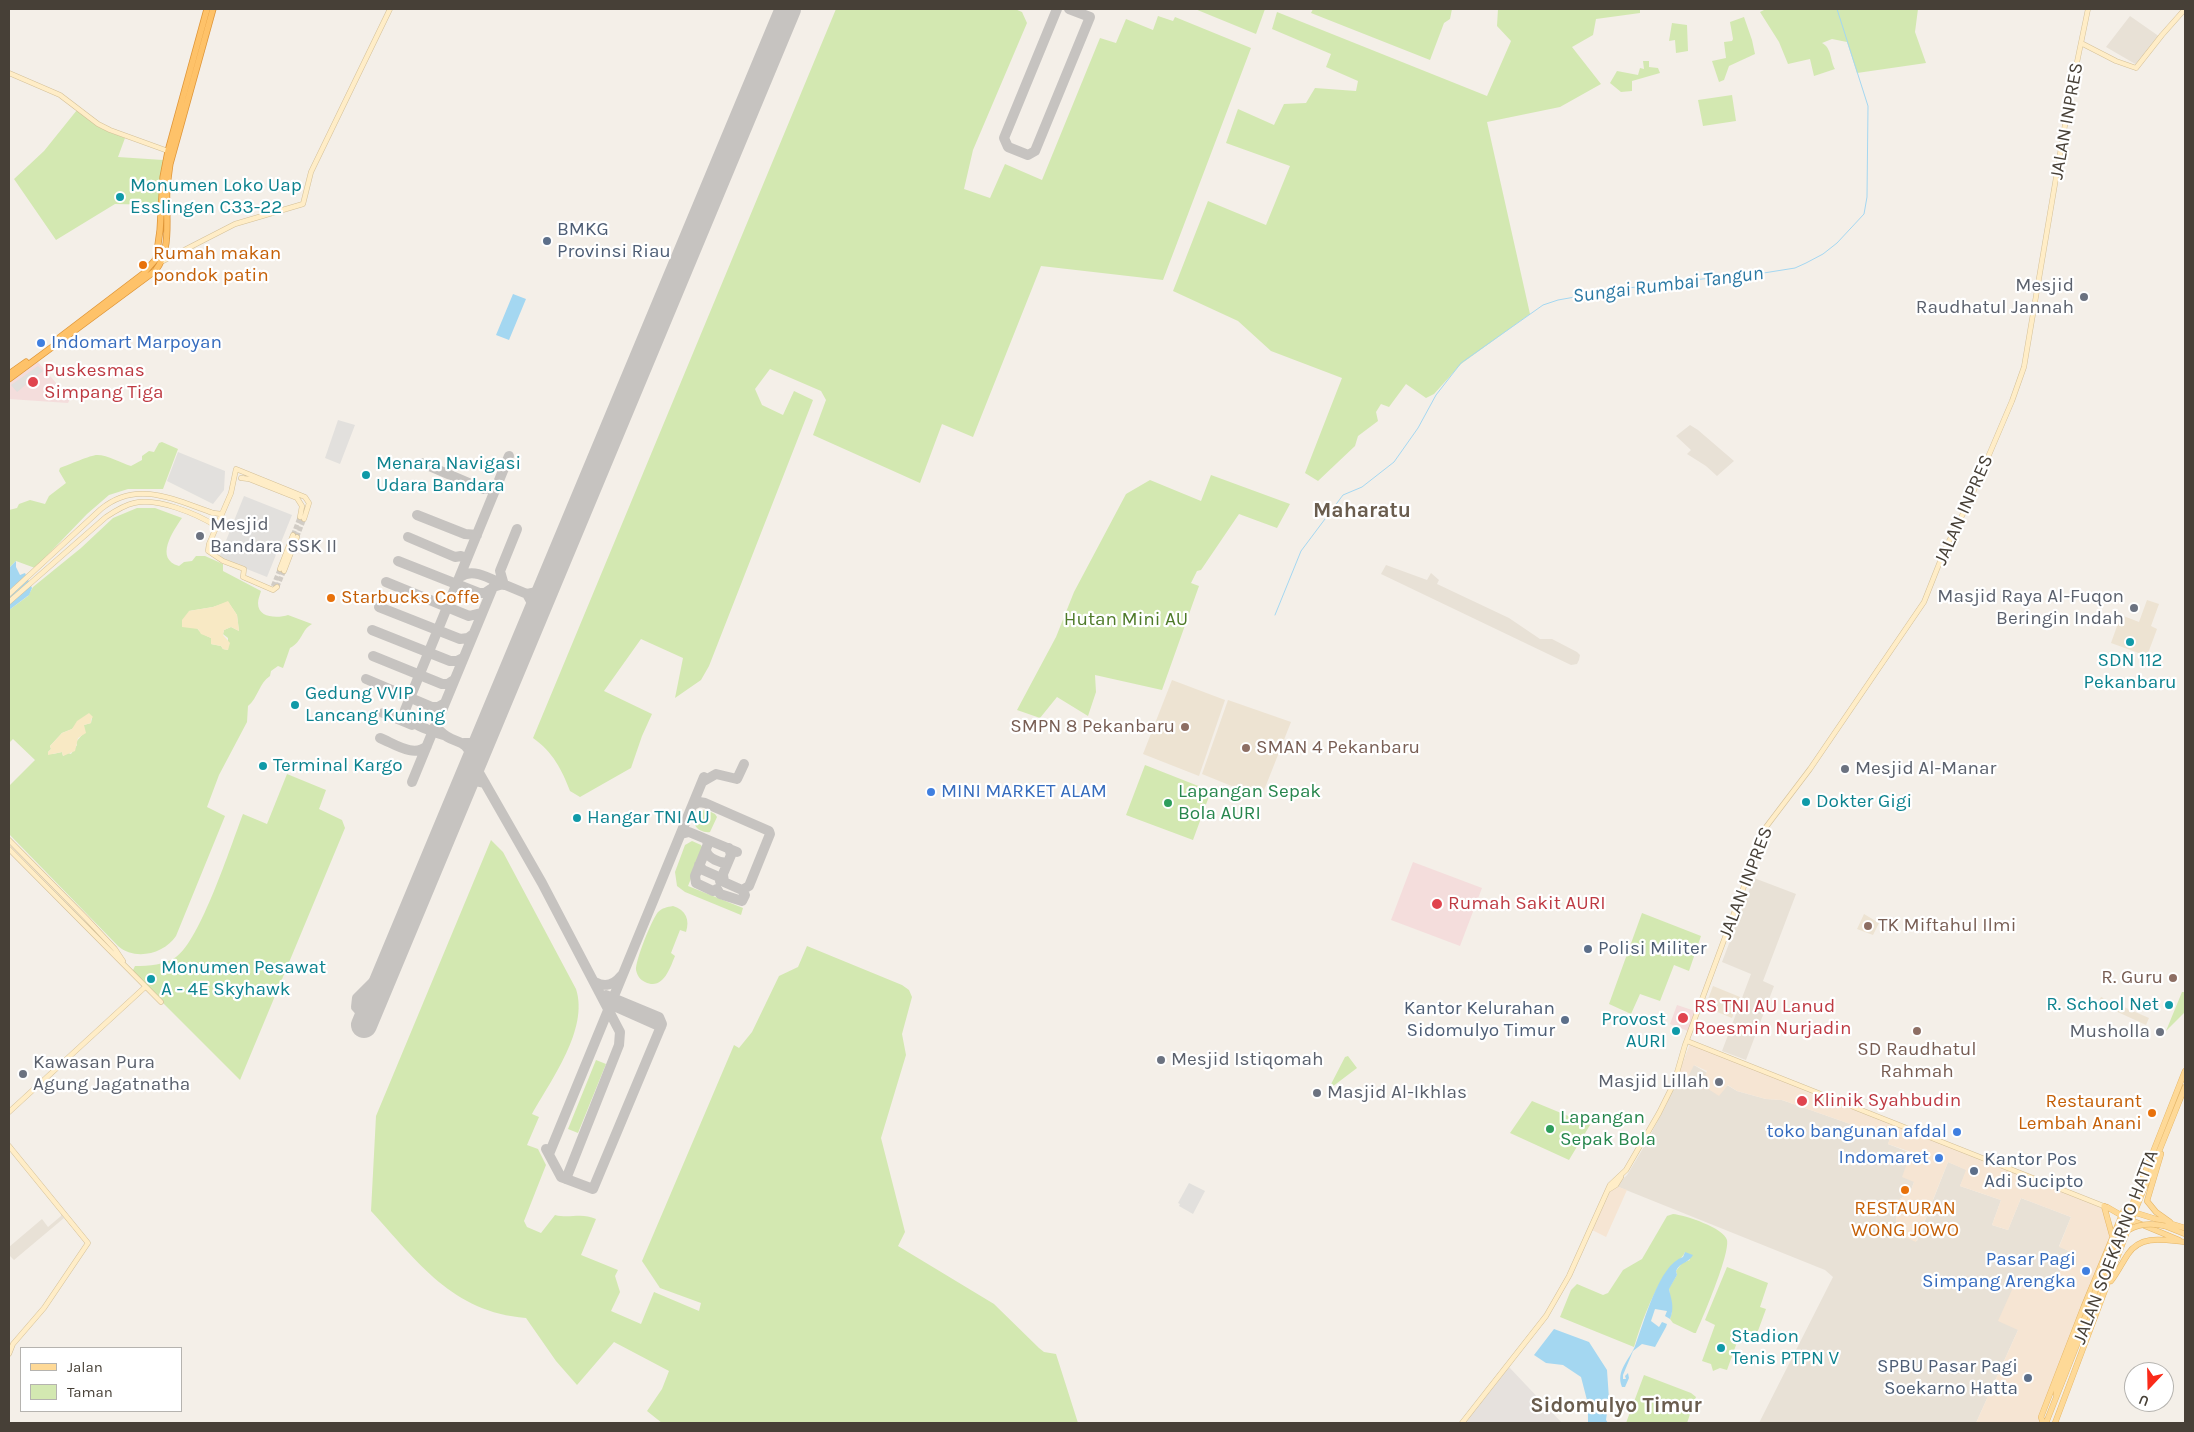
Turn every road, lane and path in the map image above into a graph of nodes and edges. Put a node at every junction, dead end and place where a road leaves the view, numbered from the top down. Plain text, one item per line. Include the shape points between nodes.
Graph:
1 (207, 9) edge
2 (213, 9) edge
3 (390, 9) edge
4 (2088, 9) edge
5 (2185, 9) edge
6 (2081, 43) junction
7 (9, 73) edge
8 (183, 105) junction
9 (168, 151) junction
10 (158, 262) junction
11 (9, 374) edge
12 (9, 379) edge
13 (249, 474) junction
14 (241, 478) junction
15 (234, 482) junction
16 (222, 514) junction
17 (216, 526) junction
18 (73, 536) junction
19 (295, 536) tunnel mouth
20 (79, 543) junction
21 (282, 570) tunnel mouth
22 (273, 587) dead end
23 (9, 594) edge
24 (9, 602) edge
25 (9, 840) edge
26 (9, 849) edge
27 (127, 969) junction
28 (144, 988) junction
29 (161, 1002) dead end
30 (1687, 1041) junction
31 (2185, 1071) edge
32 (2185, 1087) edge
33 (9, 1112) edge
34 (2162, 1144) junction
35 (9, 1146) edge
36 (2106, 1206) junction
37 (2129, 1211) junction
38 (2126, 1218) junction
39 (2168, 1224) junction
40 (2185, 1228) edge
41 (2185, 1234) edge
42 (2112, 1235) junction
43 (2185, 1242) edge
44 (2108, 1284) junction
45 (9, 1354) edge
46 (2056, 1399) junction
47 (1462, 1423) edge
48 (2044, 1423) edge
49 (2055, 1423) edge

1 - 8 highway
2 - 8 highway
3 - 10 street via 311,172 302,204 235,224
4 - 6 street, JALAN INPRES
5 - 6 street via 2136,68
6 - 30 street, JALAN INPRES via 2028,351 2012,401 1924,602 1810,769 1766,827
7 - 9 street via 60,95 110,130
8 - 9 highway
8 - 10 highway via 167,186 165,246
9 - 10 highway via 163,177
10 - 11 highway
10 - 12 highway via 155,271
13 - 14 street
13 - 14 street via 305,496 309,502 302,518 302,506 297,498 249,478
13 - 15 street via 236,469
14 - 15 street
15 - 16 street
16 - 17 street
16 - 18 street via 158,494 130,494 108,503
17 - 20 street via 158,503 133,503 106,517
17 - 22 street via 208,551 244,569 243,577
18 - 20 street
18 - 23 street
19 - 21 street
20 - 24 street
25 - 27 street via 115,949
26 - 27 street
27 - 28 street
28 - 29 street
28 - 33 street
30 - 36 street
30 - 47 street, JALAN INPRES via 1674,1083 1634,1158 1608,1190 1569,1276 1546,1316
31 - 37 main road, JALAN SOEKARNO HATTA
32 - 34 main road, JALAN SOEKARNO HATTA
34 - 37 main road, JALAN SOEKARNO HATTA
34 - 39 main road via 2147,1201
35 - 45 street via 88,1243 44,1308 12,1344
36 - 37 main road
36 - 38 main road
36 - 42 main road
37 - 38 main road, JALAN SOEKARNO HATTA
37 - 39 main road
38 - 42 main road
38 - 43 main road
38 - 44 main road, JALAN SOEKARNO HATTA
38 - 46 main road, JALAN SOEKARNO HATTA
39 - 40 main road
39 - 41 main road
39 - 46 main road, bridge via 2135,1226 2118,1239 2057,1387
42 - 48 main road via 2041,1417
43 - 44 main road via 2142,1241 2129,1252
44 - 49 main road, JALAN SOEKARNO HATTA
46 - 48 main road, JALAN SOEKARNO HATTA

